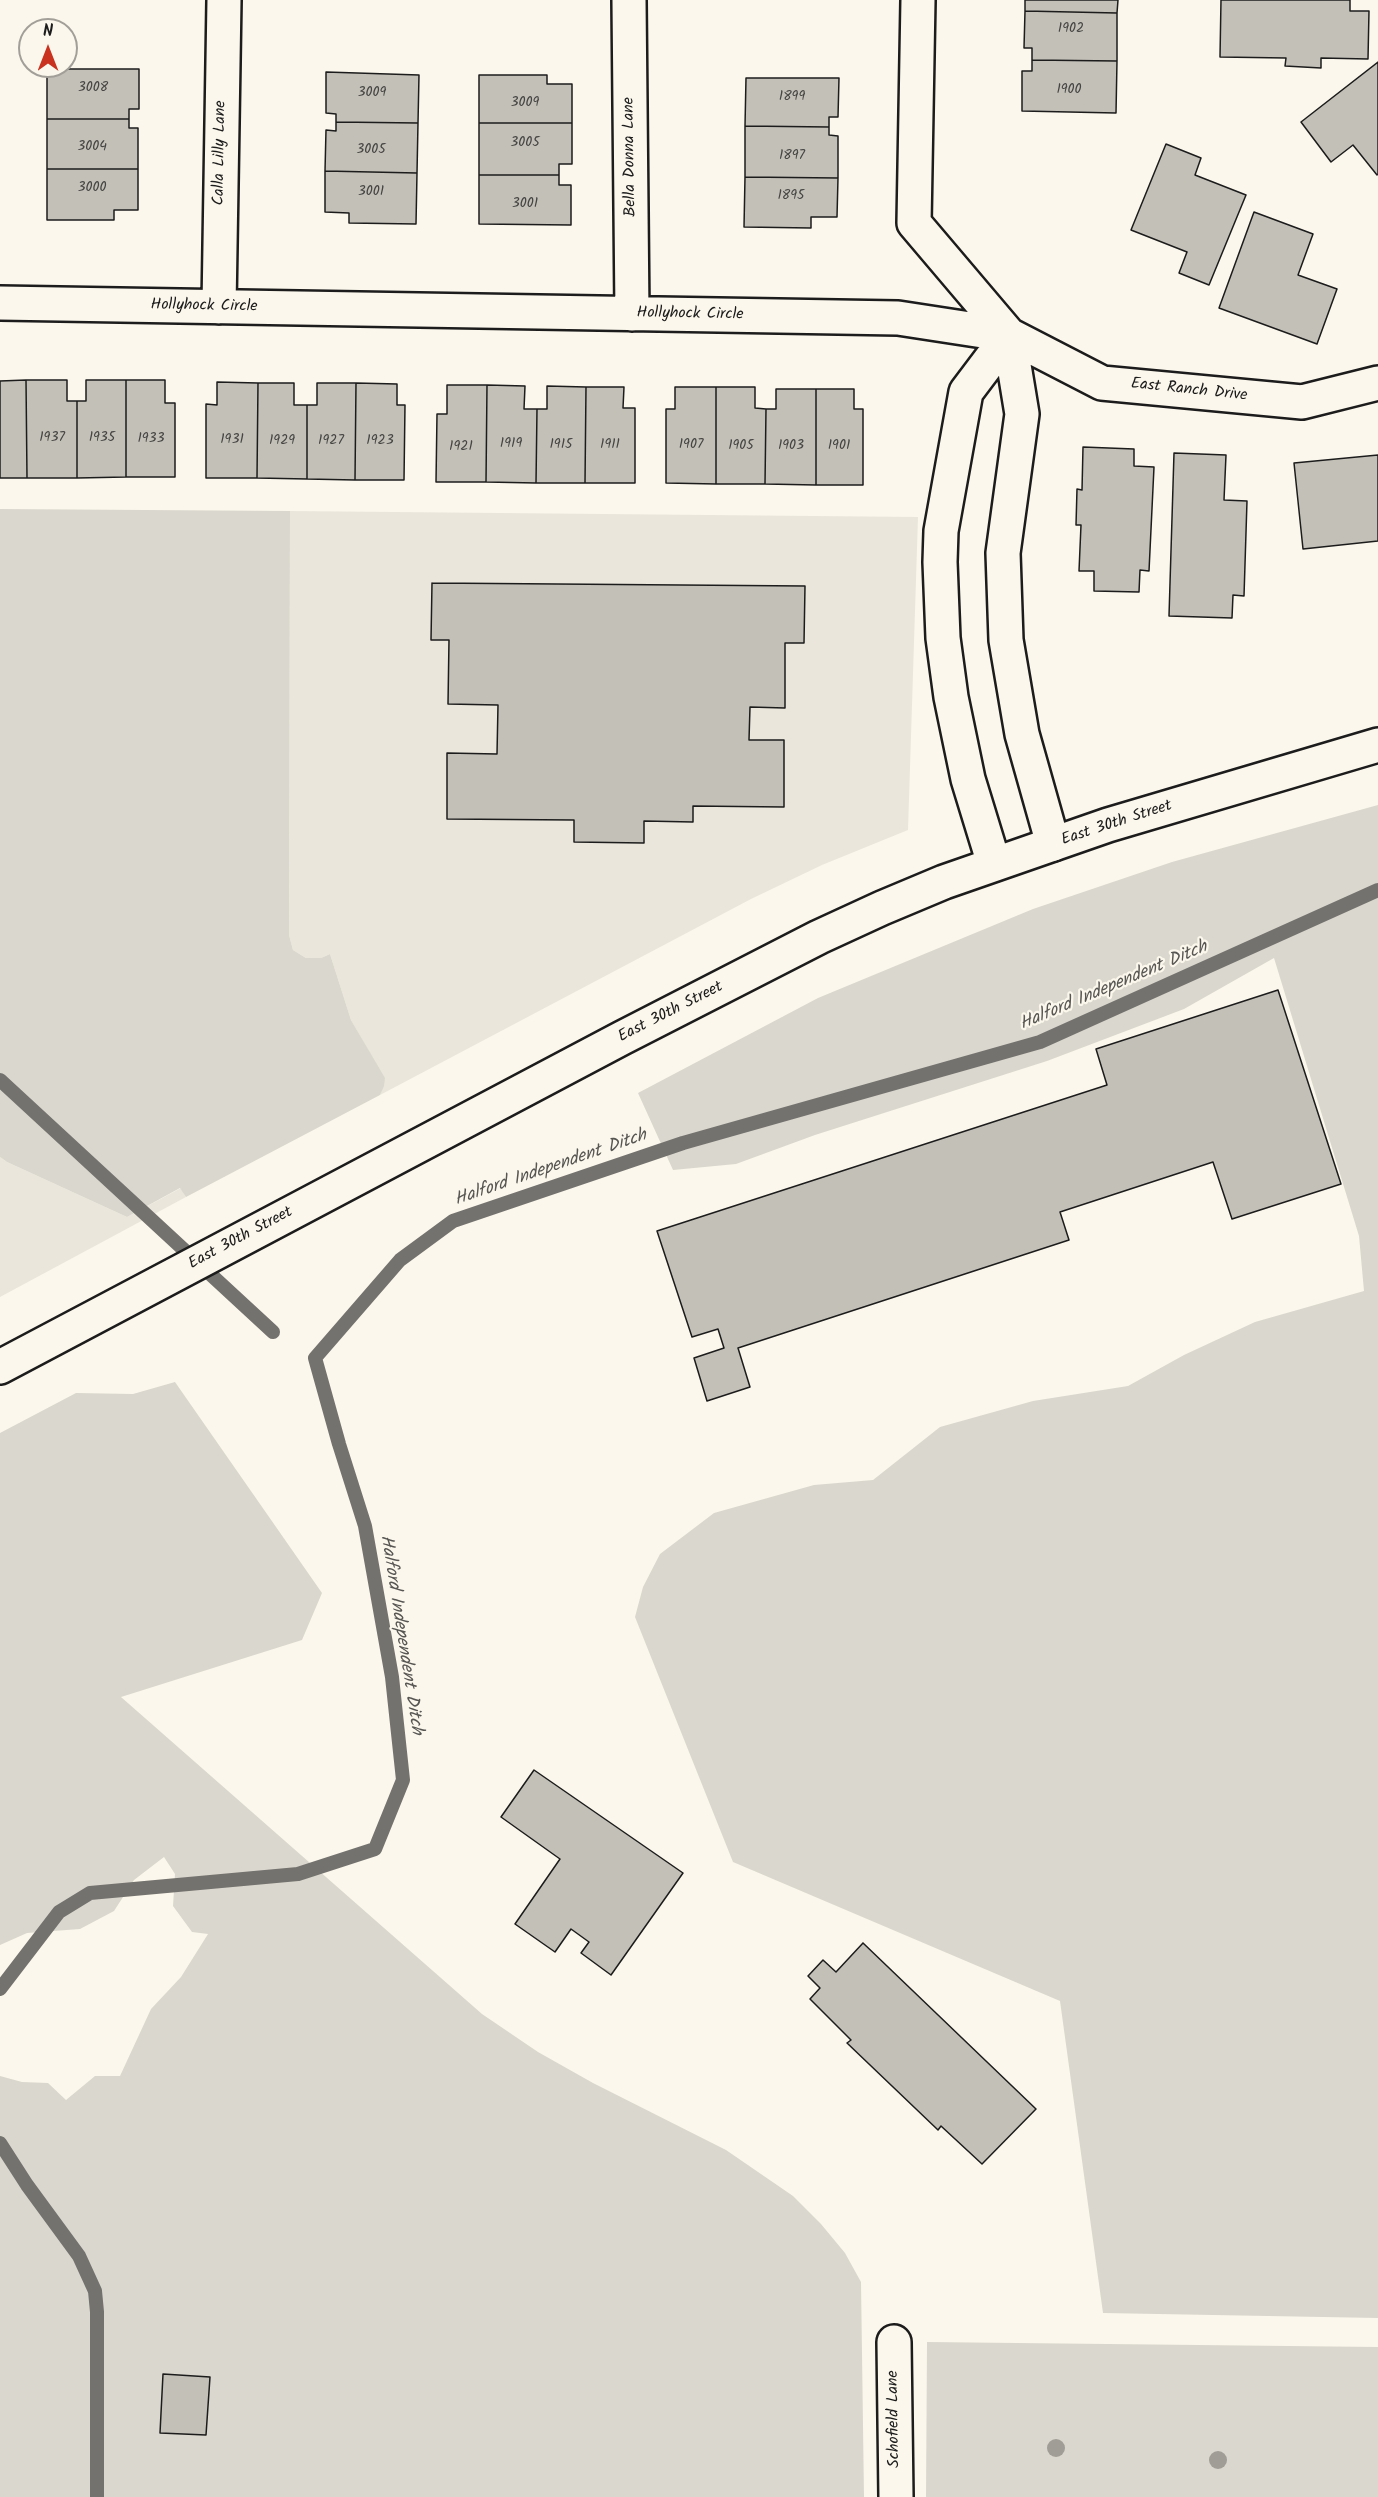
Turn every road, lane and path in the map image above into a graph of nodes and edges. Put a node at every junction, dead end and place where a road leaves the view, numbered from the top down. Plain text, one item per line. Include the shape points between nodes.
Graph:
1 (224, 0) edge
2 (629, 0) edge
3 (918, 0) edge
4 (0, 303) edge
5 (219, 307) junction
6 (632, 314) junction
7 (1009, 335) junction
8 (1378, 383) edge
9 (1378, 745) edge
10 (1053, 844) junction
11 (994, 864) junction
12 (0, 1367) edge
13 (894, 2342) dead end
14 (896, 2497) edge

1 - 5 street, Calla Lilly Lane
2 - 6 street, Bella Donna Lane
3 - 7 street via 914,223
4 - 5 street, Hollyhock Circle
5 - 6 street, Hollyhock Circle
6 - 7 street, Hollyhock Circle via 898,318
7 - 8 street, East Ranch Drive via 1102,383 1302,402
7 - 10 street via 1022,414 1003,553 1006,640 1022,734
7 - 11 street via 966,392 941,531 940,562 943,638 951,697 968,779
9 - 10 street, East 30th Street
10 - 11 street, East 30th Street
11 - 12 street, East 30th Street via 809,942
13 - 14 street, Schofield Lane

